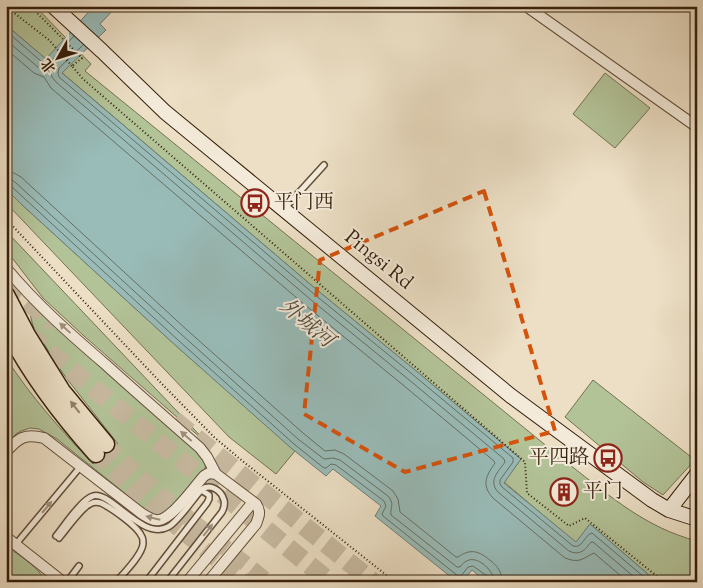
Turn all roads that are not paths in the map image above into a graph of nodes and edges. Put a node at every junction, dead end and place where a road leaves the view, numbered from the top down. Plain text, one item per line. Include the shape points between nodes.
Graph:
1 (53, 6) edge
2 (526, 6) edge
3 (696, 126) edge
4 (324, 165) dead end
5 (284, 210) junction
6 (6, 268) edge
7 (6, 295) edge
8 (6, 327) edge
9 (10, 340) edge
10 (6, 452) edge
11 (80, 466) junction
12 (216, 474) junction
13 (697, 474) edge
14 (202, 478) junction
15 (214, 488) junction
16 (201, 490) junction
17 (253, 502) junction
18 (669, 510) junction
19 (697, 519) edge
20 (10, 540) edge
21 (79, 566) dead end
22 (57, 580) edge
23 (67, 582) edge
24 (116, 582) edge
25 (146, 582) edge
26 (168, 582) edge
27 (188, 582) edge
28 (208, 582) edge

1 - 5 main road, Pingsi Rd via 165,112
2 - 3 street
4 - 5 lane
5 - 18 main road, Pingsi Rd via 511,396
12 -> 6 street via 200,448 48,314
9 -> 7 main road via 77,433 101,450 27,335
8 - 9 main road
10 - 11 street via 21,437 33,435 44,438
14 -> 11 street via 171,514 154,520
20 -> 11 lane
12 - 14 street via 209,473
12 - 17 street
13 - 18 main road
14 - 15 lane
15 - 16 lane via 210,486
26 -> 15 lane via 222,512 224,501
16 - 24 lane via 166,529 147,527 97,495 81,506 58,537 83,509 99,502 136,528 142,536 142,549
16 - 25 lane via 209,495 207,503
17 - 27 street
17 - 28 street via 260,513 256,524
18 - 19 main road, Pingsi Rd
20 - 22 street
21 - 23 lane

